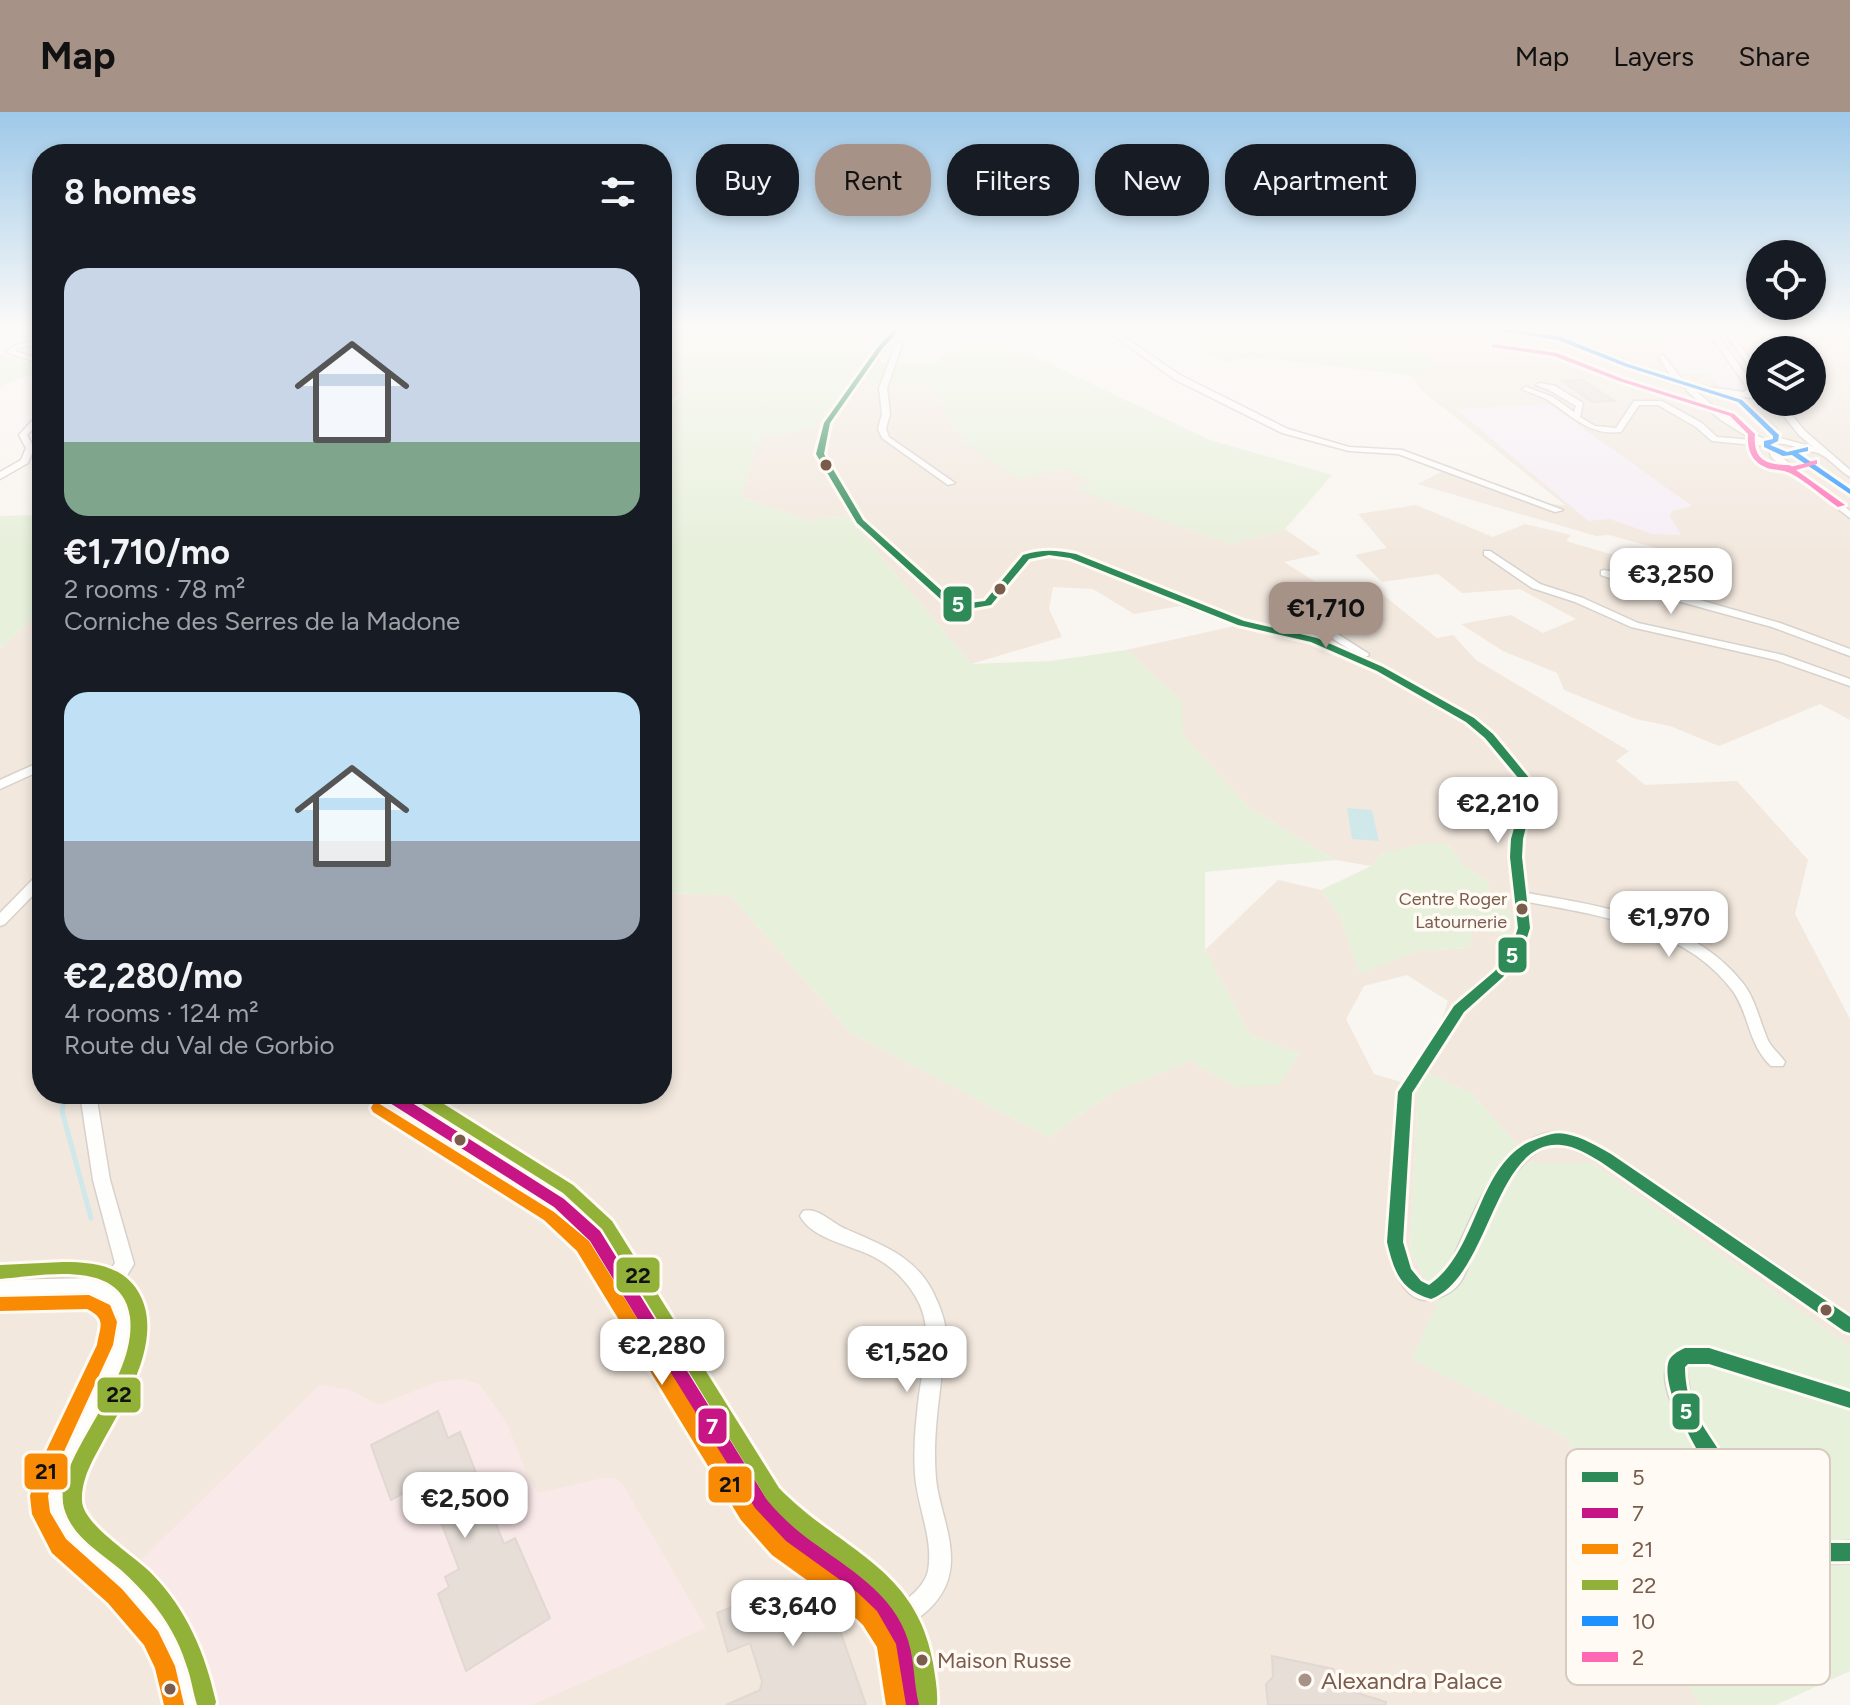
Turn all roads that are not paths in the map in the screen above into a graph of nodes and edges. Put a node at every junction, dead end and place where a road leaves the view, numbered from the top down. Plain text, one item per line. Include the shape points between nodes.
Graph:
1 (840, 404) edge
2 (885, 404) edge
3 (1232, 404) edge
4 (1558, 404) edge
5 (1579, 404) edge
6 (1636, 404) edge
7 (1658, 404) edge
8 (1709, 404) edge
9 (1744, 404) edge
10 (1766, 416) edge
11 (1788, 416) edge
12 (1576, 418) junction
13 (32, 426) edge
14 (1793, 442) junction
15 (1770, 444) junction
16 (1820, 450) junction
17 (1800, 451) junction
18 (1850, 474) edge
19 (0, 476) edge
20 (951, 483) dead end
21 (1850, 492) edge
22 (1558, 510) dead end
23 (1850, 515) edge
24 (1487, 553) dead end
25 (1642, 581) dead end
26 (1296, 612) dead end
27 (1850, 653) edge
28 (1380, 669) junction
29 (1850, 683) edge
30 (32, 770) edge
31 (0, 785) edge
32 (32, 888) edge
33 (1521, 896) junction
34 (0, 921) edge
35 (1777, 1062) dead end
36 (89, 1104) edge
37 (403, 1104) edge
38 (809, 1216) dead end
39 (0, 1288) edge
40 (108, 1289) junction
41 (1850, 1326) edge
42 (1850, 1400) edge
43 (1708, 1449) edge
44 (1850, 1552) edge
45 (1830, 1554) edge
46 (894, 1622) junction
47 (190, 1705) edge
48 (912, 1705) edge

1 - 28 street via 827,423 820,454 860,521 949,602 988,603 1026,557 1053,552 1102,566 1241,623 1314,640
2 - 20 street via 886,438
3 - 22 street via 1285,431 1349,449 1399,452
4 - 12 street
5 - 12 street
6 - 12 street via 1614,431 1589,427
7 - 15 street via 1715,439
8 - 15 street via 1750,436
9 - 15 street via 1774,431
10 - 14 street
11 - 16 street
13 - 19 street via 23,435 30,448 25,461
14 - 15 street
14 - 17 street
15 - 17 street
15 - 23 street via 1775,456
16 - 17 street
16 - 18 street
17 - 21 street
24 - 29 street via 1536,586 1619,619 1779,657
25 - 27 street via 1604,573
26 - 28 street
28 - 33 street via 1470,720 1525,779 1529,793 1516,857
30 - 31 street
32 - 34 street
33 - 35 street via 1615,914 1699,953 1740,989 1766,1054
33 - 41 street via 1524,928 1518,947 1499,974 1459,1009 1405,1092 1395,1242 1408,1280 1421,1291 1444,1288 1510,1170 1525,1150 1554,1139 1606,1158
36 - 40 street via 92,1145 125,1264
37 - 46 street via 582,1222 775,1523 844,1573
38 - 46 street via 824,1228 890,1256 918,1285 937,1330 924,1435 939,1572 932,1591
39 - 40 street
40 - 47 street via 123,1310 125,1339 63,1471 55,1496 58,1516 70,1534 128,1585 169,1635
42 - 43 street via 1709,1356 1685,1356 1676,1364 1676,1384 1683,1408
44 - 45 street
46 - 48 street

